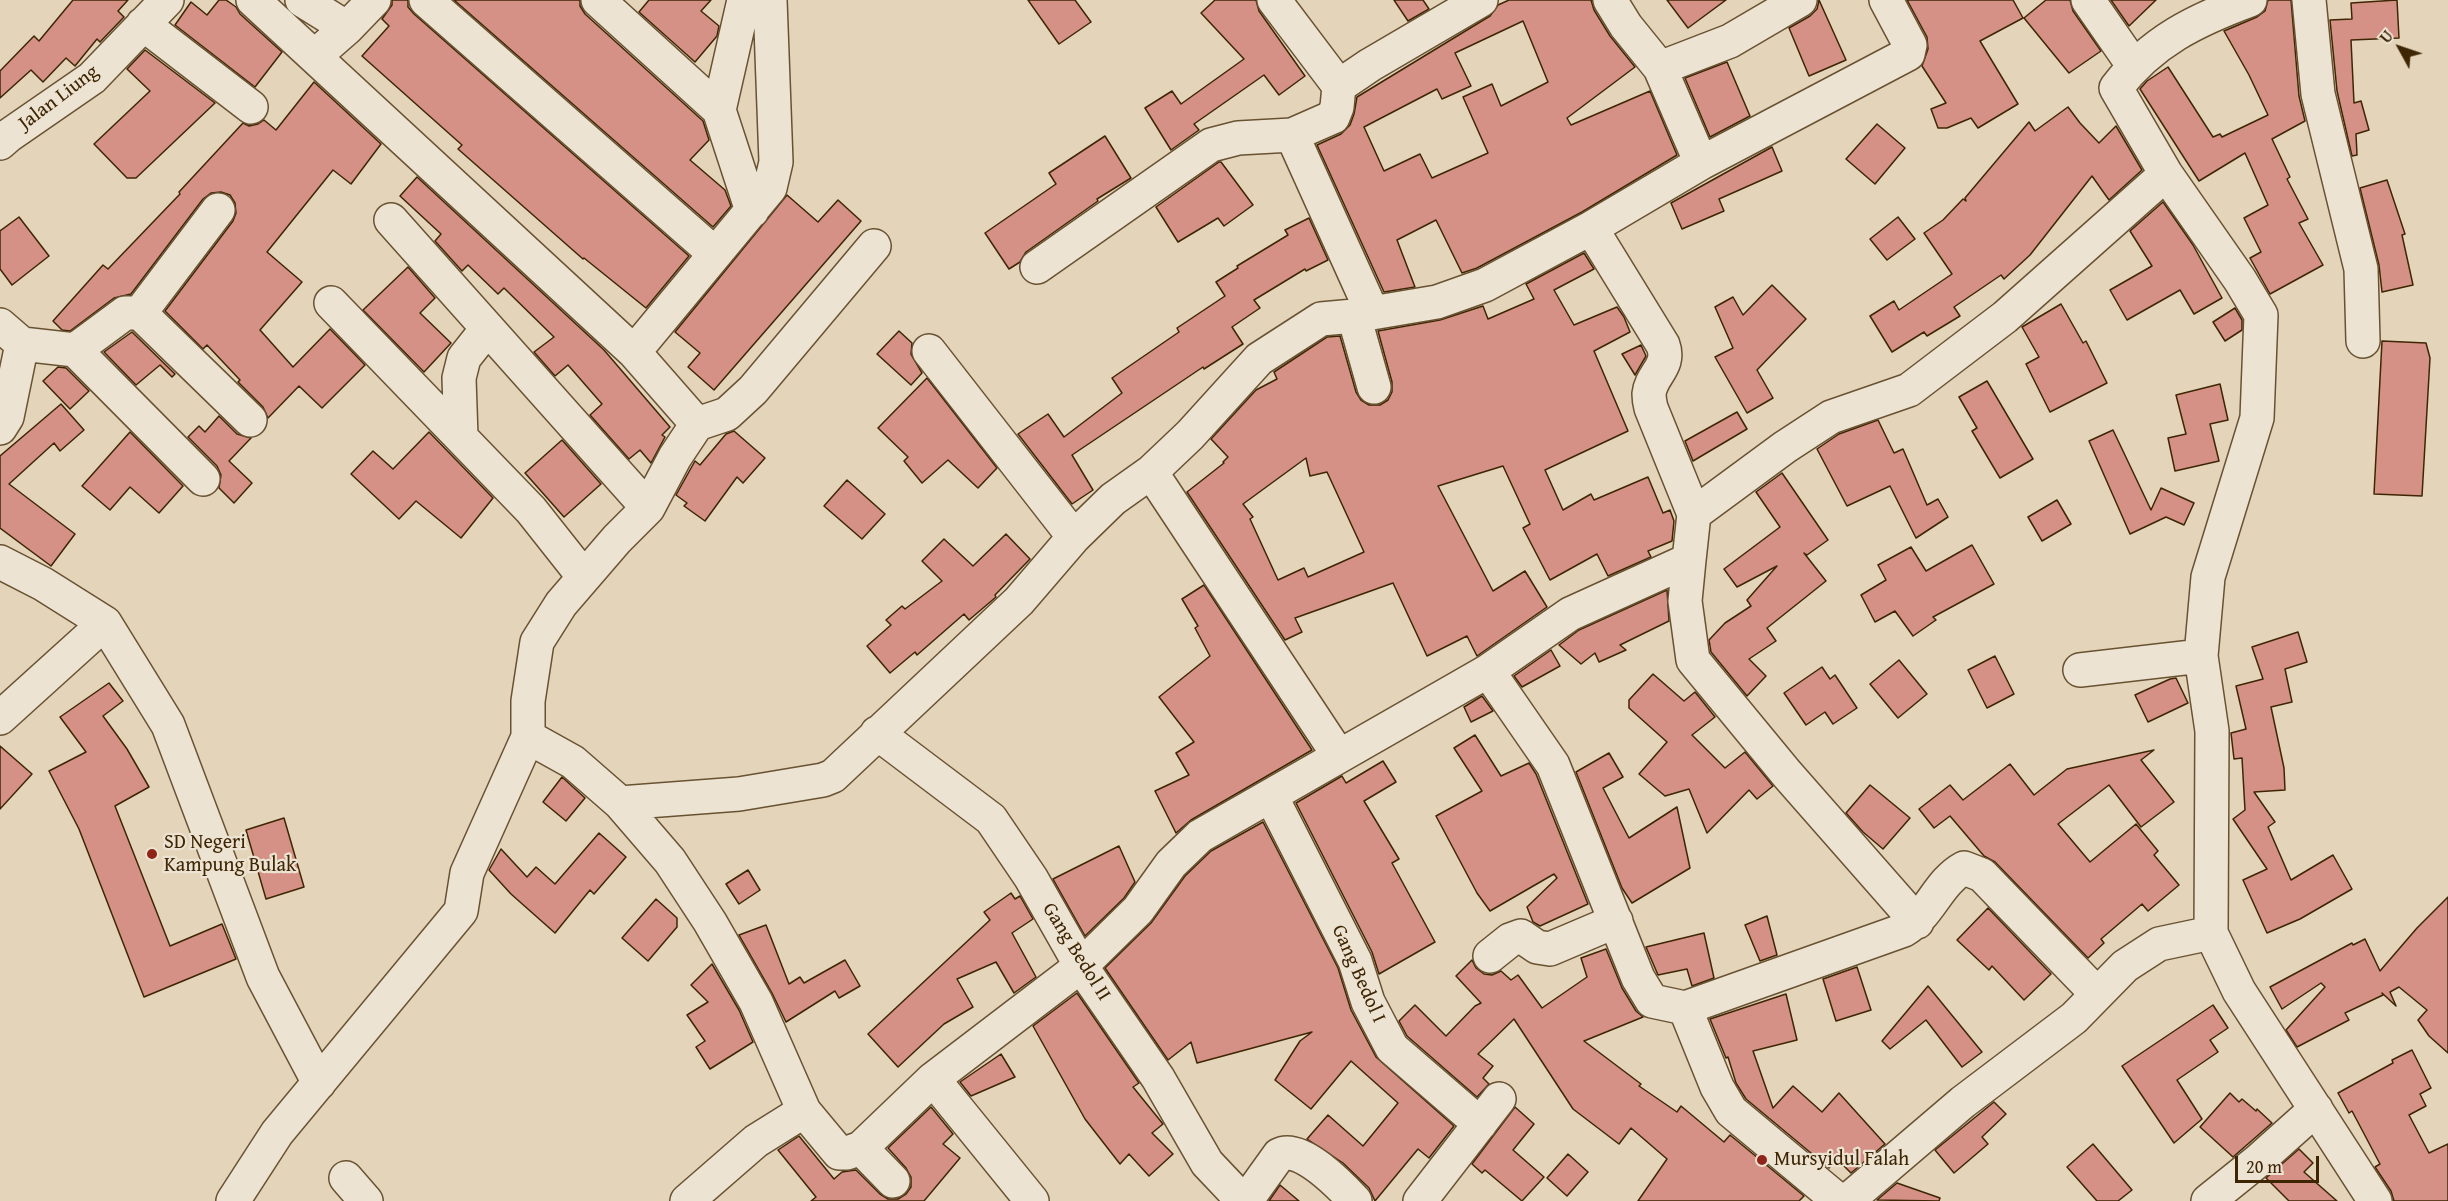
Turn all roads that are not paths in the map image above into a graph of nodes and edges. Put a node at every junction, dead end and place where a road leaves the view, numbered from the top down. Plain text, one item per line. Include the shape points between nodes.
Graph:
1 (167, 0) edge
2 (253, 0) edge
3 (302, 0) edge
4 (374, 0) edge
5 (426, 0) edge
6 (598, 0) edge
7 (744, 0) edge
8 (770, 0) edge
9 (1274, 0) edge
10 (1481, 0) edge
11 (1610, 0) edge
12 (1800, 0) edge
13 (1886, 0) edge
14 (2088, 0) edge
15 (2309, 0) edge
16 (2238, 2) edge
17 (143, 24) junction
18 (347, 28) junction
19 (315, 56) junction
20 (2133, 65) junction
21 (1660, 68) junction
22 (1340, 86) junction
23 (250, 107) dead end
24 (719, 110) junction
25 (1292, 135) junction
26 (0, 143) edge
27 (1701, 163) junction
28 (2166, 174) junction
29 (218, 210) dead end
30 (752, 211) junction
31 (391, 220) dead end
32 (1591, 228) junction
33 (874, 246) dead end
34 (714, 253) junction
35 (1037, 267) dead end
36 (331, 303) dead end
37 (140, 313) junction
38 (1363, 314) junction
39 (487, 329) junction
40 (11, 335) edge
41 (2363, 341) dead end
42 (75, 350) junction
43 (929, 351) dead end
44 (634, 352) junction
45 (1374, 387) dead end
46 (250, 420) dead end
47 (697, 424) junction
48 (0, 428) edge
49 (461, 437) junction
50 (1151, 472) junction
51 (202, 479) dead end
52 (648, 507) junction
53 (1694, 514) junction
54 (1074, 537) junction
55 (1689, 560) junction
56 (0, 562) edge
57 (584, 577) junction
58 (105, 623) junction
59 (2201, 656) junction
60 (2080, 670) dead end
61 (1488, 671) junction
62 (0, 718) edge
63 (877, 733) junction
64 (528, 737) junction
65 (1339, 756) junction
66 (1271, 796) junction
67 (620, 803) junction
68 (1616, 921) junction
69 (1917, 922) junction
70 (2211, 933) junction
71 (1490, 956) dead end
72 (1081, 966) junction
73 (2097, 994) junction
74 (1685, 1008) junction
75 (933, 1079) junction
76 (319, 1083) junction
77 (1499, 1099) dead end
78 (2316, 1109) junction
79 (804, 1111) junction
80 (1480, 1124) junction
81 (861, 1148) junction
82 (893, 1180) dead end
83 (233, 1201) edge
84 (687, 1201) edge
85 (1032, 1201) edge
86 (1244, 1201) edge
87 (1355, 1201) edge
88 (1420, 1201) edge
89 (1839, 1201) edge
90 (1847, 1201) edge
91 (2208, 1201) edge
92 (2375, 1201) edge

1 - 17 street, Jalan Liung
2 - 19 street
3 - 18 street
4 - 18 street
5 - 34 street
6 - 24 street
7 - 24 street
8 - 30 street via 776,162 770,188
9 - 22 street
10 - 22 street
11 - 21 street
12 - 21 street via 1730,41
13 - 27 street via 1910,45 1908,54
14 - 20 street
15 - 41 street via 2318,94 2361,269
16 - 20 street via 2173,34
17 - 23 street
17 - 26 street, Jalan Liung via 92,78
18 - 19 street
19 - 44 street
20 - 28 street via 2116,88
21 - 27 street
22 - 25 street via 1333,117
24 - 30 street
25 - 35 street via 1239,138 1211,145
25 - 38 street
27 - 32 street
28 - 53 street via 2005,317 1909,390 1831,417
28 - 59 street via 2261,315 2257,418 2208,577
29 - 37 street
30 - 34 street
31 - 39 street
32 - 38 street via 1485,285 1437,302
32 - 53 street via 1664,345 1665,361 1649,393 1651,408
33 - 47 street via 753,390 727,414
34 - 44 street
36 - 49 street
37 - 42 street via 125,313
37 - 46 street
38 - 45 street
38 - 50 street via 1321,319 1259,359
39 - 49 street via 464,358 459,378
39 - 52 street
40 - 42 street
40 - 48 street via 7,417
42 - 51 street
43 - 54 street
44 - 47 street
47 - 52 street
49 - 57 street via 531,510
50 - 54 street via 1113,499
50 - 65 street
52 - 57 street
53 - 55 street
54 - 63 street via 1019,601
55 - 61 street via 1570,614
55 - 69 street via 1685,601 1693,660
56 - 58 street
57 - 64 street via 537,642 528,701
58 - 62 street
58 - 76 street via 168,725 263,976
59 - 60 street
59 - 70 street via 2212,730
61 - 65 street
61 - 68 street via 1553,765
63 - 67 street via 842,768 823,780 739,794
63 - 72 street, Gang Bedol II via 991,819 1031,878
64 - 67 street via 573,762
64 - 76 street via 467,873 461,911
65 - 66 street
66 - 72 street via 1200,836 1171,864 1138,910
66 - 80 street, Gang Bedol I via 1355,961 1368,1002 1392,1048
67 - 79 street via 670,861 710,922 756,1002
68 - 71 street via 1550,949 1516,937
68 - 74 street via 1646,994 1659,1004
69 - 73 street via 1953,874 1964,868 1982,875
69 - 74 street
70 - 73 street via 2159,944 2125,966
70 - 78 street via 2239,991
72 - 75 street
72 - 86 street, Gang Bedol II via 1158,1078 1207,1162
73 - 90 street via 2066,1024 1963,1102
74 - 89 street via 1731,1111
75 - 81 street
75 - 85 street
76 - 83 street via 277,1133
77 - 80 street
78 - 91 street
78 - 92 street
79 - 81 street via 839,1153
79 - 84 street via 756,1141
80 - 88 street
81 - 82 street
86 - 87 street via 1285,1151 1300,1154

